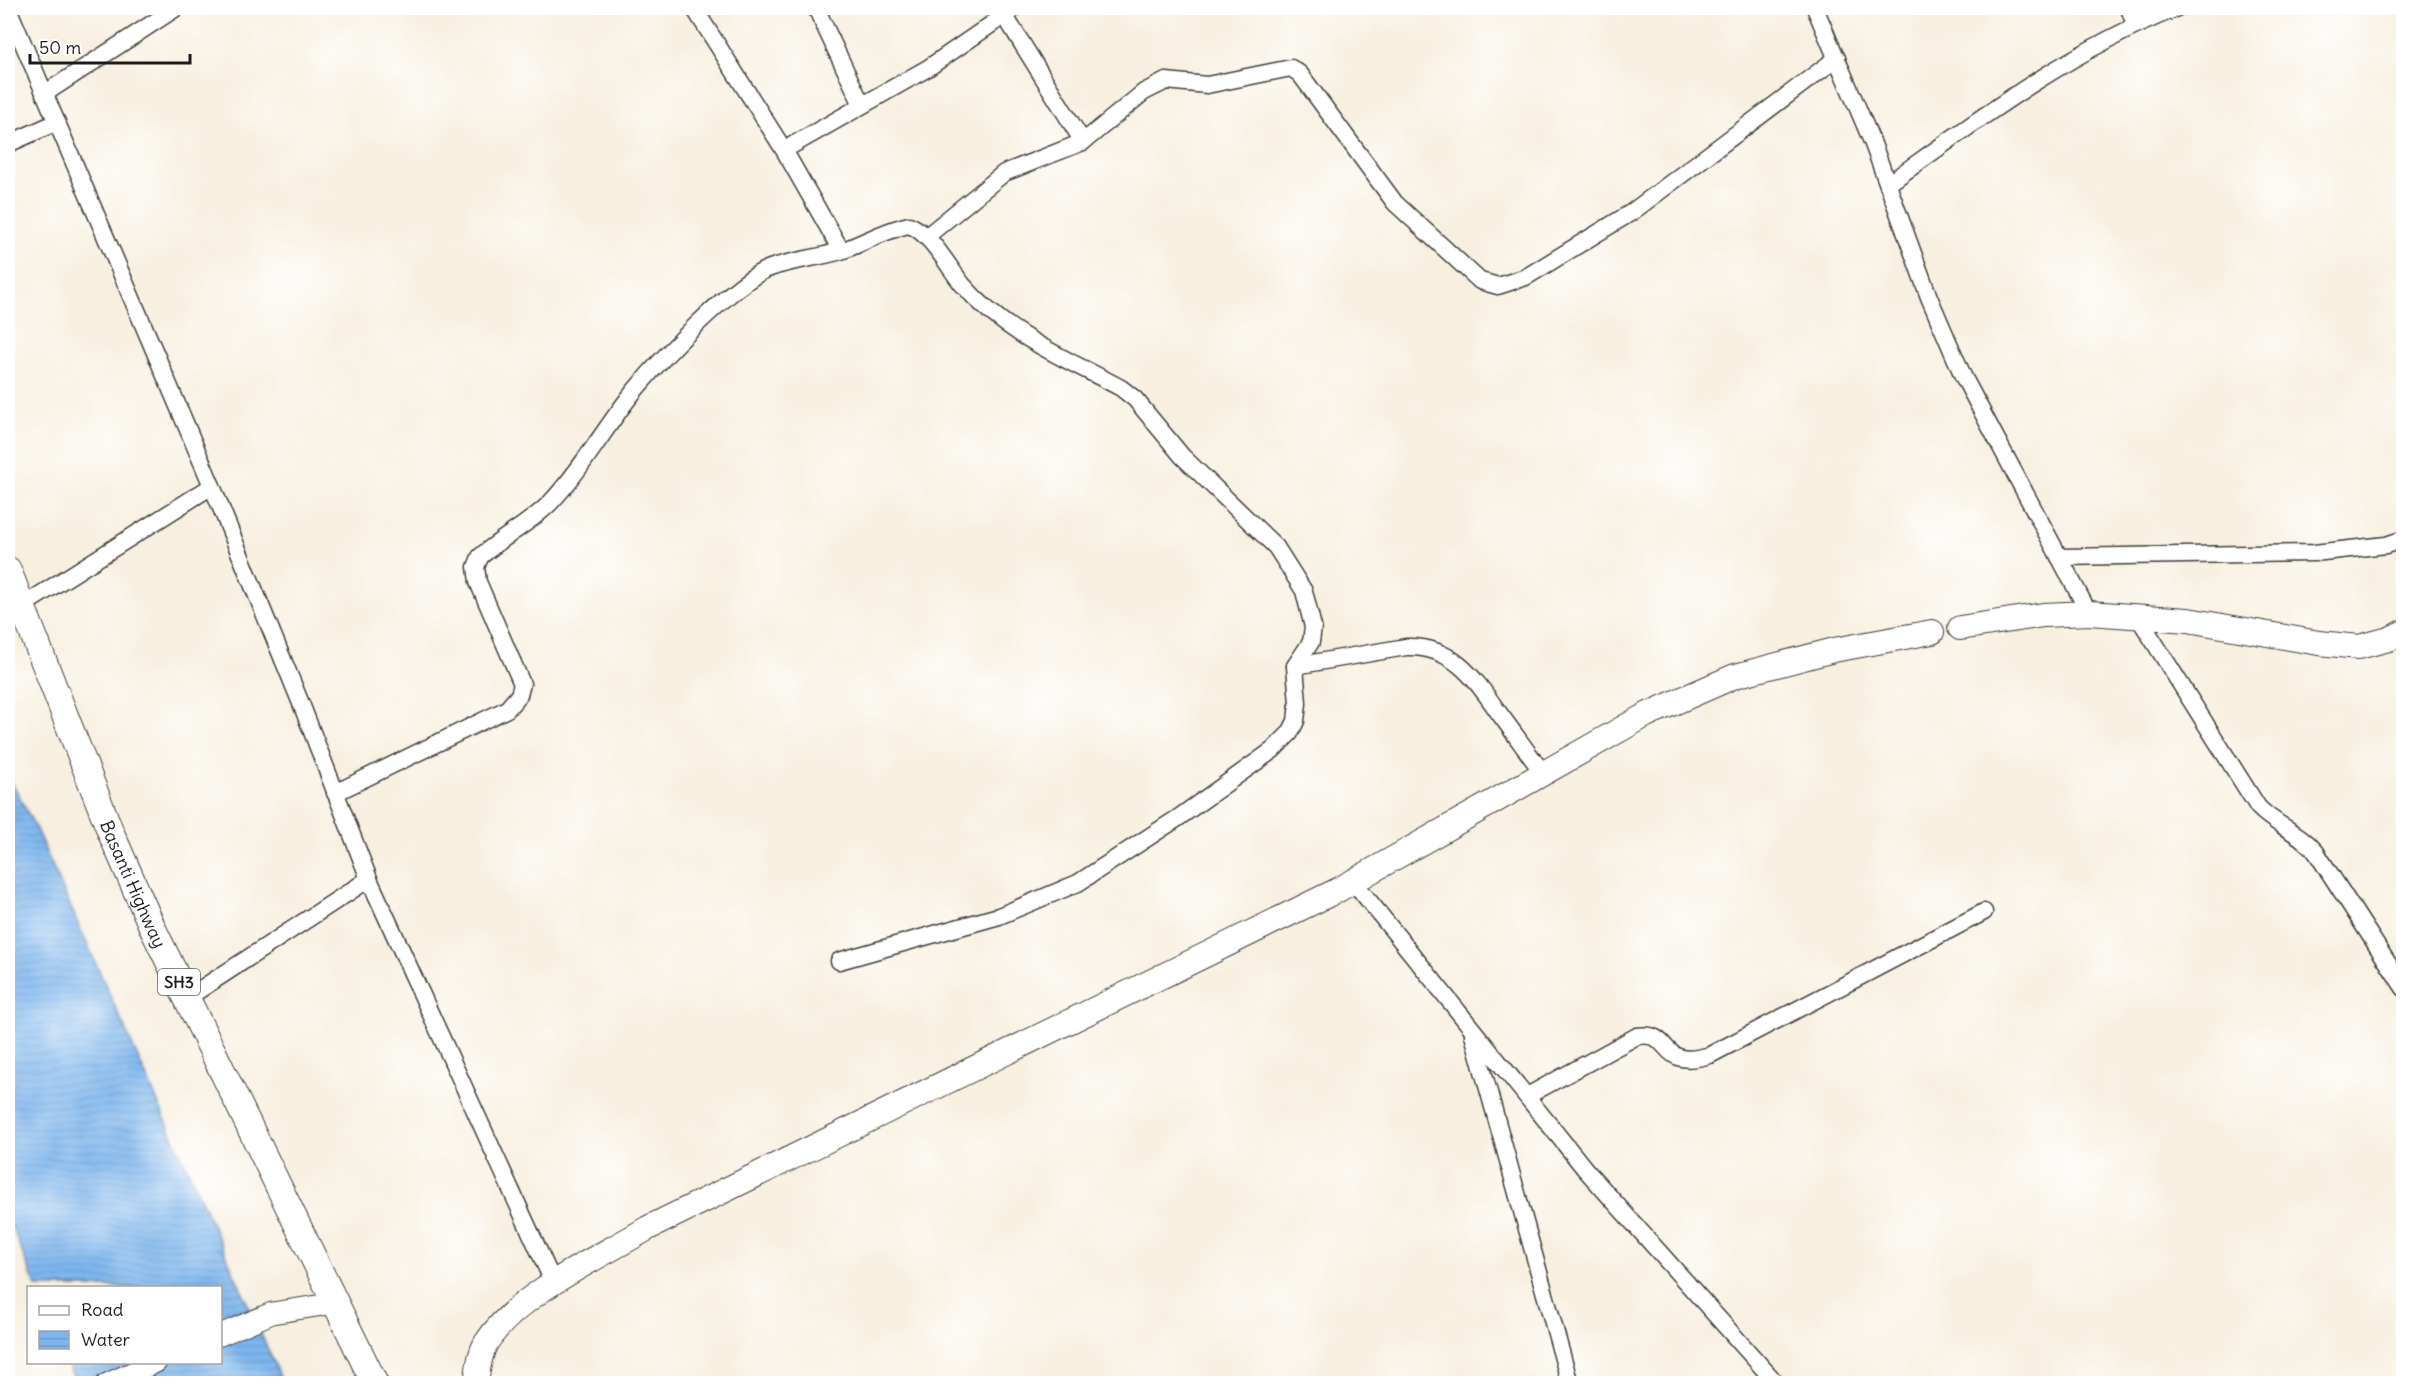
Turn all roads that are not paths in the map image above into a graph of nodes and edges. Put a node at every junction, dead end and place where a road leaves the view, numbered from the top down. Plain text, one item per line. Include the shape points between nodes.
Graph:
1 (8, 8) edge
2 (176, 8) edge
3 (694, 8) edge
4 (816, 8) edge
5 (1815, 8) edge
6 (2129, 8) edge
7 (2177, 8) edge
8 (1006, 10) edge
9 (2135, 25) junction
10 (1837, 58) junction
11 (44, 94) junction
12 (862, 105) junction
13 (57, 122) junction
14 (1083, 142) junction
15 (8, 144) edge
16 (784, 150) junction
17 (1888, 184) junction
18 (927, 236) junction
19 (841, 250) junction
20 (212, 486) junction
21 (2403, 539) edge
22 (2059, 557) junction
23 (8, 570) edge
24 (22, 606) junction
25 (2089, 613) junction
26 (2138, 615) junction
27 (1960, 628) joint
28 (1932, 632) joint
29 (2403, 632) edge
30 (1295, 666) junction
31 (1543, 773) junction
32 (335, 793) junction
33 (369, 879) junction
34 (1353, 881) junction
35 (1984, 912) dead end
36 (839, 961) dead end
37 (2403, 988) edge
38 (187, 998) junction
39 (1471, 1028) junction
40 (1527, 1096) junction
41 (554, 1284) junction
42 (336, 1303) junction
43 (222, 1334) edge
44 (151, 1364) edge
45 (107, 1383) edge
46 (375, 1383) edge
47 (476, 1383) edge
48 (1570, 1383) edge
49 (1777, 1383) edge

1 - 11 street
2 - 11 street
3 - 16 street
4 - 12 street
5 - 10 street
6 - 9 street
7 - 9 street
8 - 12 street via 928,68
8 - 14 street
9 - 17 street via 2075,56 1983,115
10 - 14 street via 1632,212 1526,277 1498,286 1480,280 1395,203 1300,74 1291,68 1207,85 1166,81 1144,92
10 - 17 street
11 - 13 street
12 - 16 street
13 - 15 street
13 - 20 street
14 - 18 street via 1004,173
16 - 19 street
17 - 22 street via 1963,376
18 - 19 street via 909,225
18 - 30 street via 965,288 1019,335 1135,399 1182,456 1276,547 1304,591 1313,627 1311,642
19 - 32 street via 770,268 726,298 636,389 549,504 480,557 476,567 478,582 522,684 519,695 507,709
20 - 24 street
20 - 32 street
21 - 22 street via 2314,553
22 - 25 street
23 - 24 main road, Basanti Highway / SH3
24 - 38 main road, Basanti Highway / SH3 via 111,833
25 - 26 main road
25 - 27 main road via 2043,615
26 - 29 main road via 2359,647
26 - 37 street via 2258,807 2276,824 2304,838 2316,852
27 - 28 street
28 - 31 main road via 1834,650 1735,676 1646,715
30 - 31 street via 1406,647 1422,646 1444,654 1471,673
30 - 36 street via 1298,703 1290,733 1273,750 1148,838 1078,883 999,916
31 - 34 main road
32 - 33 street
33 - 38 street
33 - 41 street
34 - 39 street
34 - 41 main road via 648,1228
35 - 40 street via 1710,1055 1678,1059 1658,1037 1637,1036
38 - 42 main road, Basanti Highway / SH3
39 - 40 street
39 - 48 street
40 - 49 street via 1585,1169
41 - 47 main road via 509,1316 485,1345
42 - 43 street via 272,1312
42 - 46 main road, Basanti Highway / SH3
44 - 45 street

